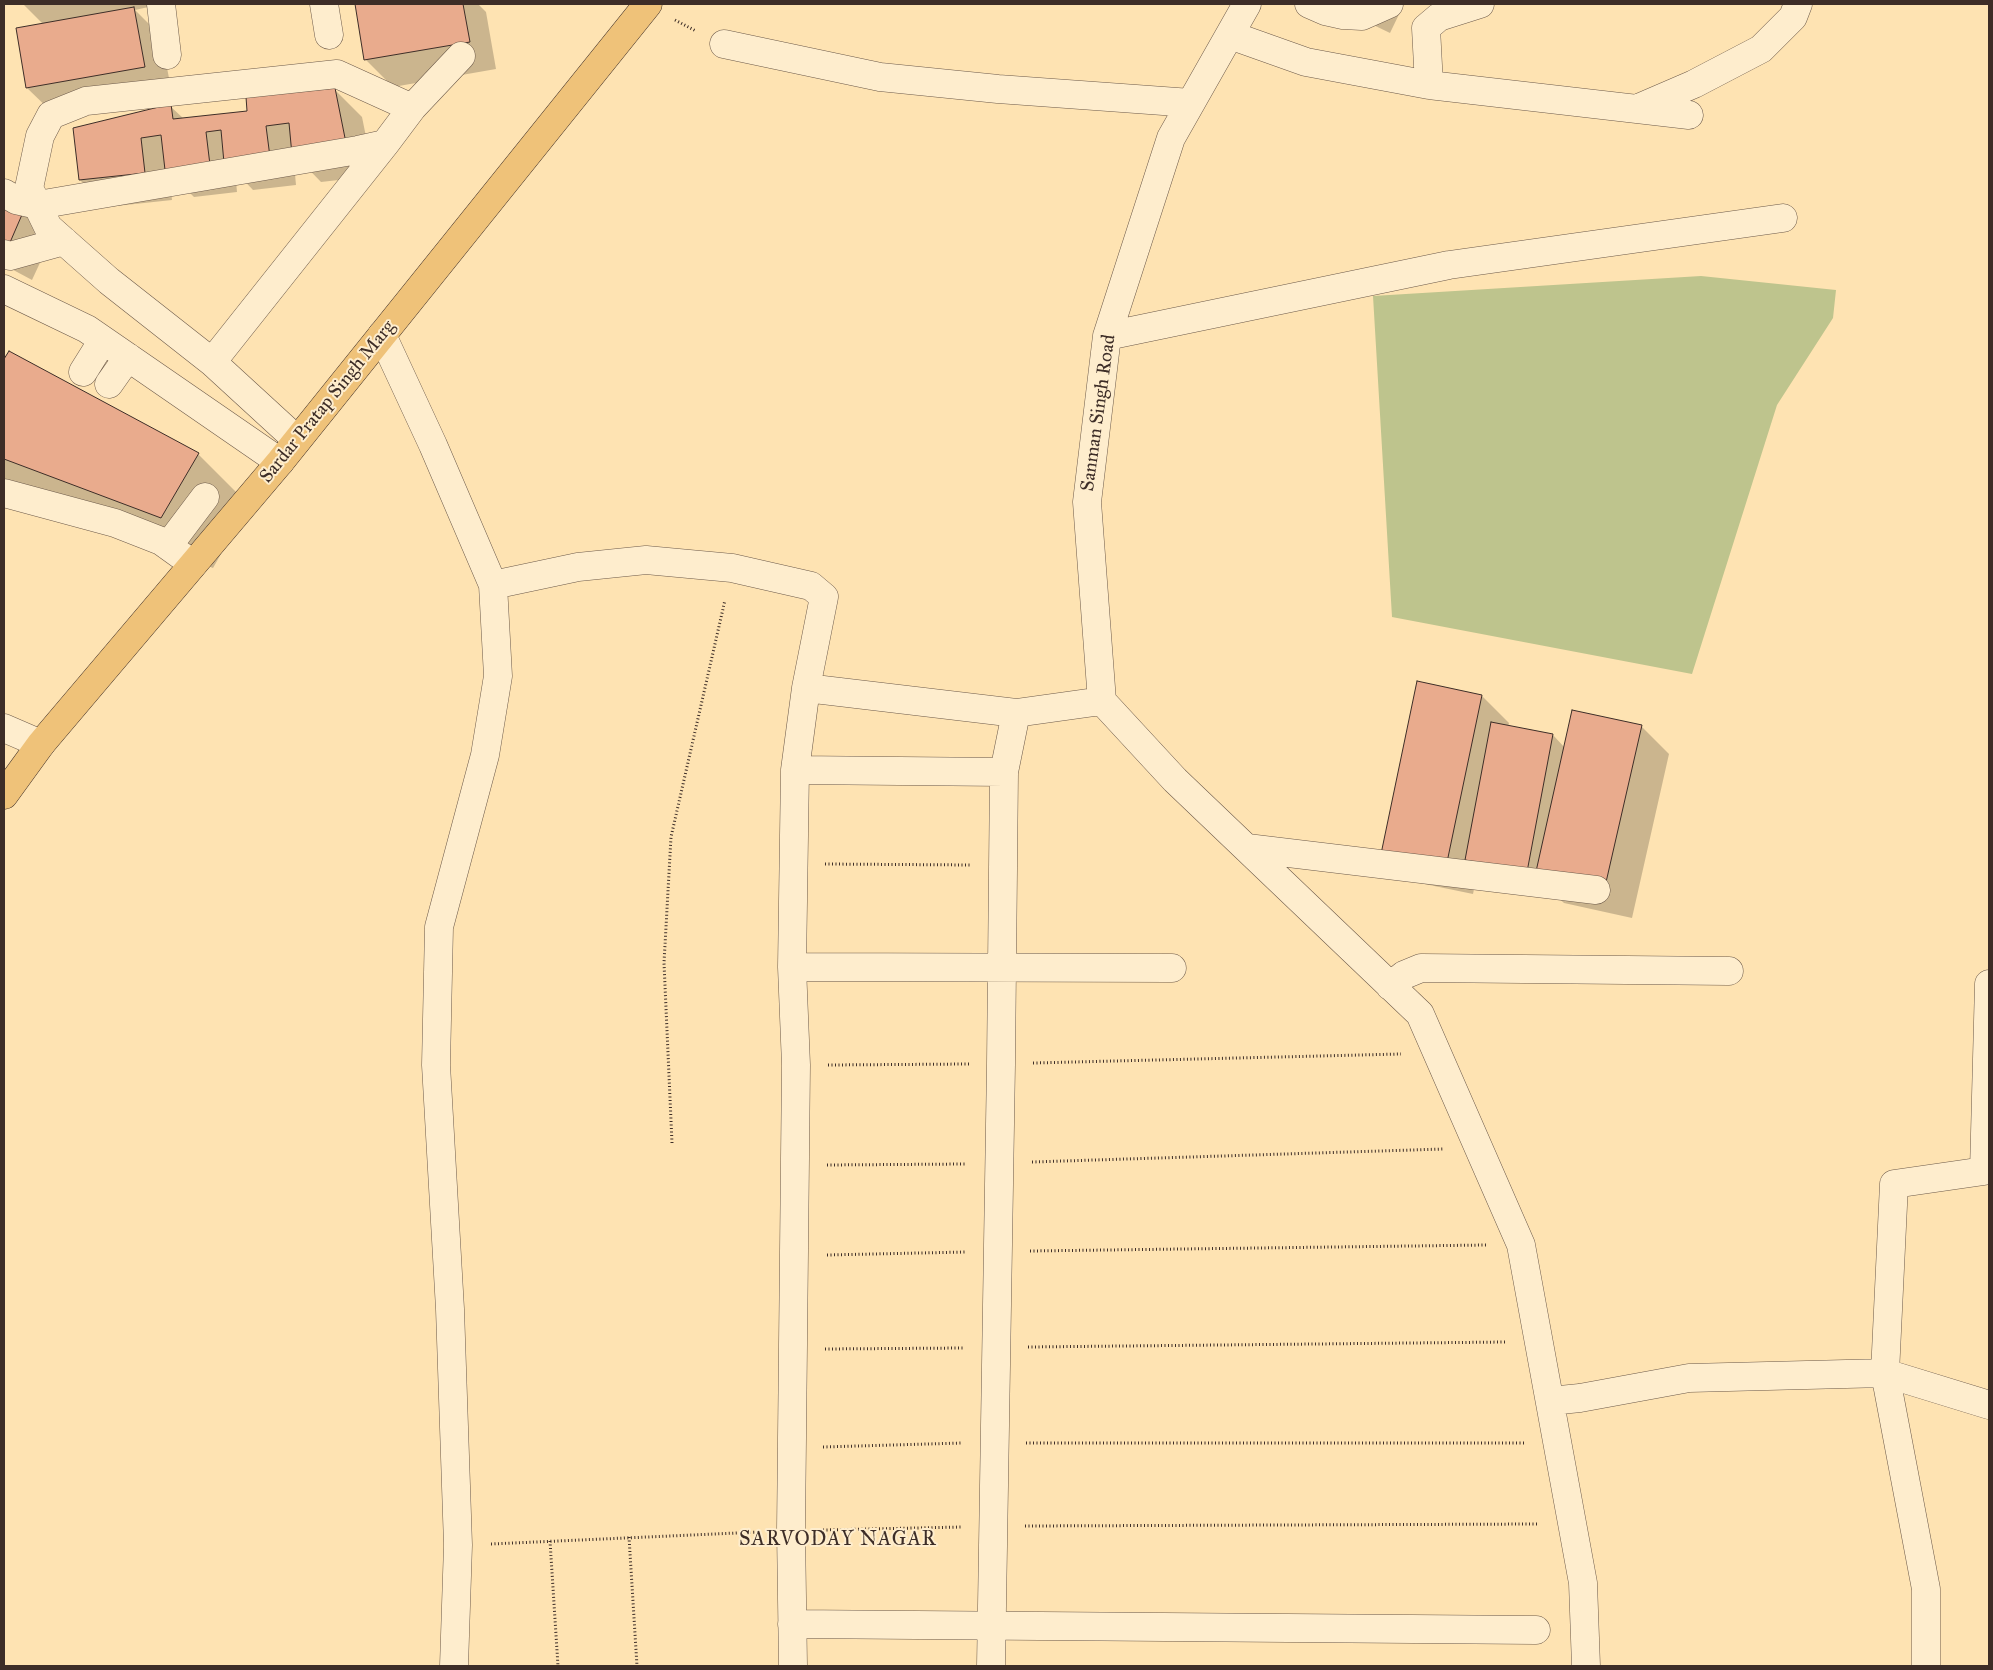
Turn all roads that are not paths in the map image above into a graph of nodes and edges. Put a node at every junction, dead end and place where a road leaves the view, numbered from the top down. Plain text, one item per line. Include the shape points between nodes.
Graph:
1 (162, 4) edge
2 (324, 4) edge
3 (1247, 4) edge
4 (1309, 4) edge
5 (1389, 4) edge
6 (1480, 4) edge
7 (1798, 4) edge
8 (647, 5) edge
9 (329, 35) dead end
10 (1230, 35) junction
11 (724, 44) road end
12 (167, 55) dead end
13 (461, 56) dead end
14 (1429, 85) junction
15 (1191, 103) junction
16 (412, 108) junction
17 (1635, 109) junction
18 (1689, 115) dead end
19 (385, 144) junction
20 (4, 193) edge
21 (38, 205) junction
22 (1783, 218) dead end
23 (64, 242) junction
24 (4, 254) edge
25 (4, 289) edge
26 (382, 335) junction
27 (1107, 336) junction
28 (103, 340) junction
29 (128, 358) junction
30 (212, 362) junction
31 (83, 372) dead end
32 (109, 384) dead end
33 (296, 440) junction
34 (280, 462) junction
35 (4, 493) edge
36 (205, 497) dead end
37 (168, 546) junction
38 (193, 564) junction
39 (493, 585) junction
40 (806, 688) junction
41 (1102, 701) junction
42 (1016, 713) junction
43 (4, 728) edge
44 (41, 744) junction
45 (795, 770) junction
46 (1004, 772) junction
47 (4, 795) edge
48 (1247, 848) junction
49 (1596, 890) dead end
50 (792, 968) junction
51 (1000, 968) junction
52 (1172, 968) dead end
53 (1729, 971) dead end
54 (1989, 984) edge
55 (1390, 986) junction
56 (1885, 1373) junction
57 (1550, 1401) junction
58 (1989, 1405) edge
59 (792, 1624) junction
60 (993, 1625) junction
61 (1536, 1630) dead end
62 (454, 1666) edge
63 (793, 1666) edge
64 (991, 1666) edge
65 (1586, 1666) edge
66 (1926, 1666) edge

1 - 12 street
2 - 9 street
3 - 10 street, Sanman Singh Road
4 - 5 street via 1325,11 1362,16
6 - 14 street via 1439,17 1426,28
7 - 17 street via 1793,17 1761,49 1694,84
8 - 26 main road, Sardar Pratap Singh Marg
10 - 14 street via 1306,62
10 - 15 street, Sanman Singh Road
11 - 15 street via 880,77
13 - 16 street
14 - 17 street
15 - 27 street, Sanman Singh Road via 1172,138
16 - 19 street
16 - 21 street via 338,74 86,101 51,115 40,136 29,188
17 - 18 street
19 - 21 street
19 - 30 street
20 - 21 street via 16,200
21 - 23 street via 48,227
22 - 27 street via 1449,265
23 - 24 street via 10,256
23 - 30 street
25 - 28 street via 88,329
26 - 33 main road, Sardar Pratap Singh Marg
26 - 39 street
27 - 41 street, Sanman Singh Road via 1087,502
28 - 29 street
28 - 31 street
29 - 32 street
29 - 34 street
30 - 33 street
33 - 34 main road, Sardar Pratap Singh Marg
34 - 38 main road, Sardar Pratap Singh Marg
35 - 37 street via 95,516
36 - 37 street
37 - 38 street
38 - 44 main road, Sardar Pratap Singh Marg
39 - 40 street via 578,567 646,560 732,568 811,586 824,597
39 - 62 street via 498,676 485,755 438,927 436,1065 450,1309 458,1545
40 - 42 street
40 - 45 street
41 - 42 street
41 - 48 street via 1175,780
42 - 46 street
43 - 44 street
44 - 47 main road, Sardar Pratap Singh Marg
45 - 46 street
45 - 50 street
46 - 51 street
48 - 49 street
48 - 55 street
50 - 51 street
50 - 59 street via 796,1065
51 - 52 street
51 - 60 street via 1002,1064
53 - 55 street via 1421,968
54 - 56 street via 1984,1171 1894,1184
55 - 57 street via 1420,1014 1521,1245
56 - 57 street via 1689,1378
56 - 58 street
56 - 66 street via 1926,1589
57 - 65 street via 1582,1583
59 - 60 street
59 - 63 street
60 - 61 street
60 - 64 street

